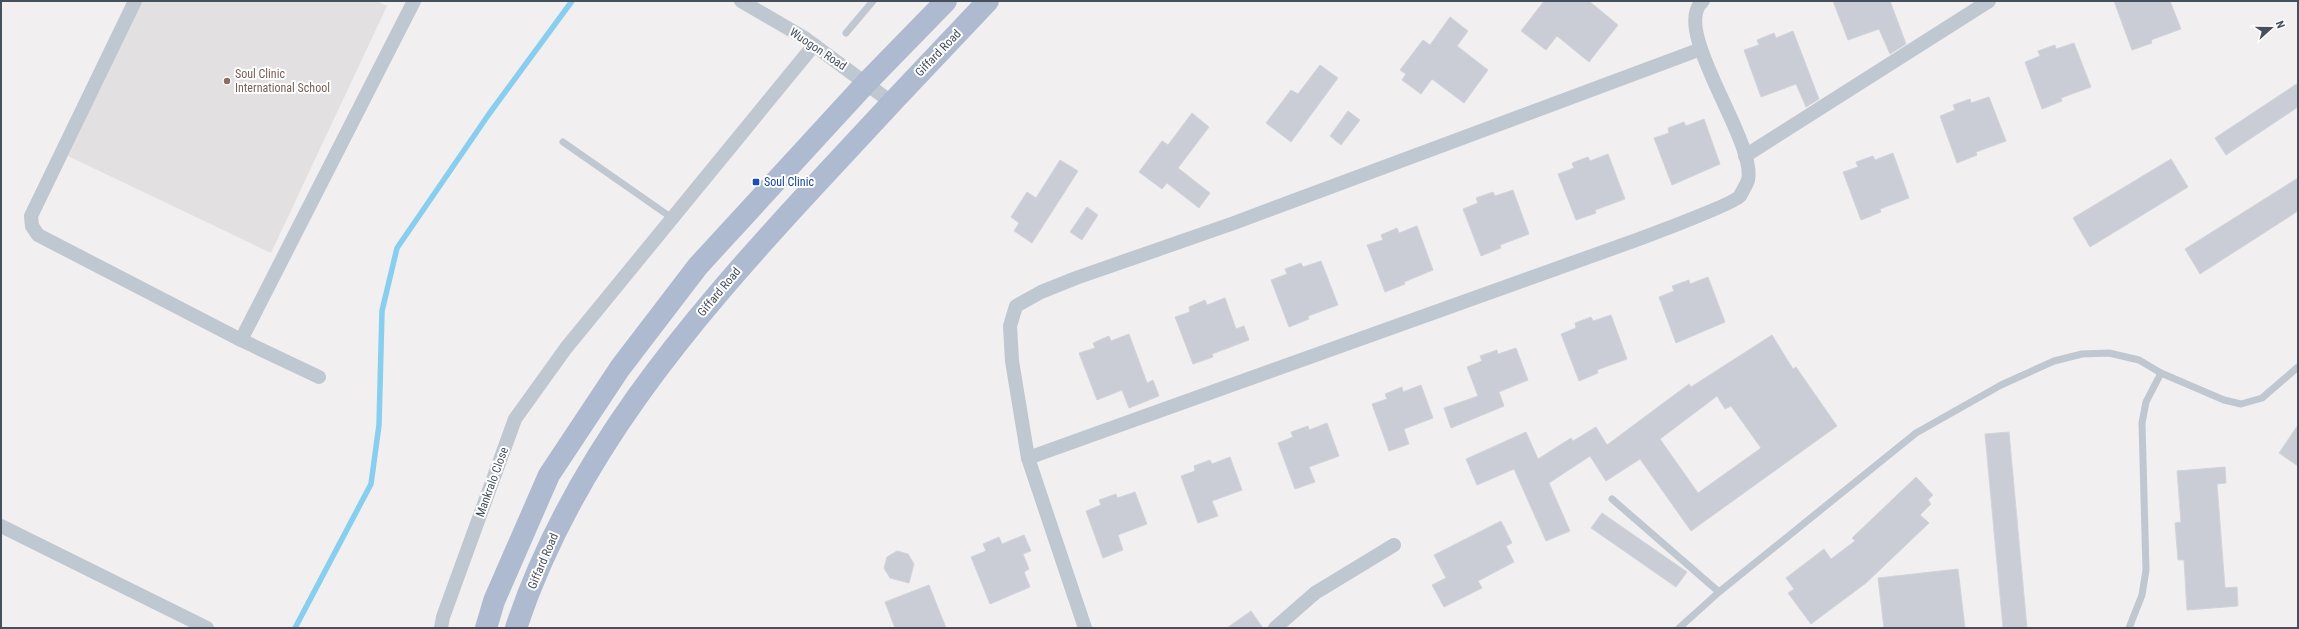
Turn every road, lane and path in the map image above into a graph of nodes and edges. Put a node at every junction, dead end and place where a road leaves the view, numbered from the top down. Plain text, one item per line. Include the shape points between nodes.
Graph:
1 (135, 1) edge
2 (414, 1) edge
3 (741, 1) edge
4 (873, 1) edge
5 (946, 1) edge
6 (988, 1) edge
7 (1704, 1) edge
8 (1989, 1) edge
9 (846, 33) dead end
10 (814, 45) junction
11 (1701, 49) junction
12 (867, 82) junction
13 (892, 102) junction
14 (563, 142) dead end
15 (1745, 156) junction
16 (672, 218) junction
17 (241, 340) junction
18 (2298, 367) edge
19 (2161, 373) junction
20 (318, 377) dead end
21 (1028, 458) junction
22 (1612, 499) dead end
23 (1, 526) edge
24 (1394, 546) dead end
25 (1719, 592) junction
26 (206, 628) edge
27 (441, 628) edge
28 (486, 628) edge
29 (516, 628) edge
30 (1085, 628) edge
31 (1276, 628) edge
32 (1679, 628) edge
33 (2129, 628) edge

1 - 17 street via 31,216 32,226 38,234
2 - 17 street
3 - 10 street, Wuogon Road
4 - 9 lane
5 - 12 main road
6 - 13 main road, Giffard Road
7 - 11 street via 1700,4 1694,22
8 - 15 street
10 - 12 street, Wuogon Road
10 - 16 street, Mankralo Close
11 - 15 street
11 - 21 street via 1241,220 1076,278 1041,292 1016,306 1010,326 1012,361
12 - 13 street, Wuogon Road
12 - 28 main road via 698,266 620,368 549,474 494,601
13 - 29 main road, Giffard Road via 734,272 649,378 601,448 552,538
14 - 16 lane
15 - 21 street via 1748,179 1739,197 1709,211 1639,239
16 - 27 street, Mankralo Close via 566,348 515,419 443,616
17 - 20 street
18 - 19 lane via 2262,398 2241,404 2224,400
19 - 25 lane via 2139,360 2109,353 2082,354 2054,361 2001,385 1916,433
19 - 33 lane via 2146,402 2142,423 2146,570 2142,594
21 - 30 street
22 - 25 lane
23 - 26 street
24 - 31 street via 1315,593
25 - 32 lane

